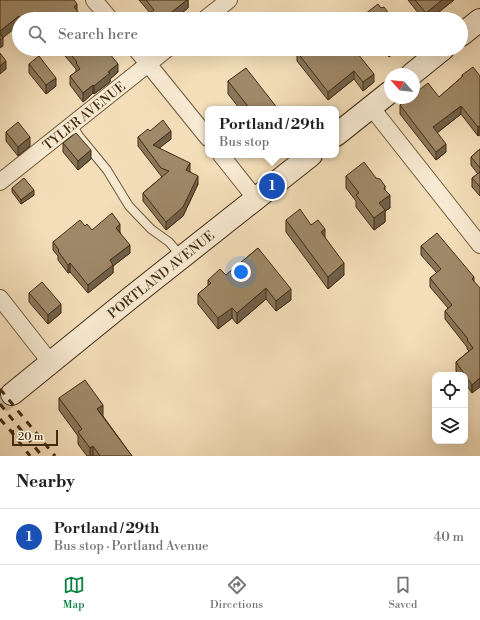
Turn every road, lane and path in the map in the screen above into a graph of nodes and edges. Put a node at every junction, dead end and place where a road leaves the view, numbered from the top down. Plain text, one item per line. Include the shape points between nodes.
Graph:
1 (94, 0) edge
2 (229, 0) edge
3 (104, 12) edge
4 (214, 12) edge
5 (480, 20) edge
6 (468, 29) edge
7 (142, 56) edge
8 (159, 56) edge
9 (434, 56) edge
10 (149, 64) junction
11 (419, 68) edge
12 (384, 96) edge
13 (370, 107) junction
14 (72, 125) junction
15 (339, 133) edge
16 (205, 134) edge
17 (224, 158) edge
18 (307, 158) edge
19 (0, 182) edge
20 (256, 199) junction
21 (480, 245) edge
22 (182, 257) junction
23 (0, 298) edge
24 (51, 362) junction
25 (12, 394) tunnel mouth

1 - 3 street
2 - 4 street
5 - 6 street
7 - 10 street
8 - 10 street, TYLER AVENUE
9 - 11 street
10 - 14 street, TYLER AVENUE
10 - 16 street
12 - 13 street
13 - 15 street
13 - 21 street
14 - 19 street, TYLER AVENUE
14 - 22 lane via 107,170 129,206
17 - 20 street
18 - 20 street, PORTLAND AVENUE
20 - 22 street, PORTLAND AVENUE
22 - 24 street, PORTLAND AVENUE
23 - 24 street
24 - 25 street, PORTLAND AVENUE

